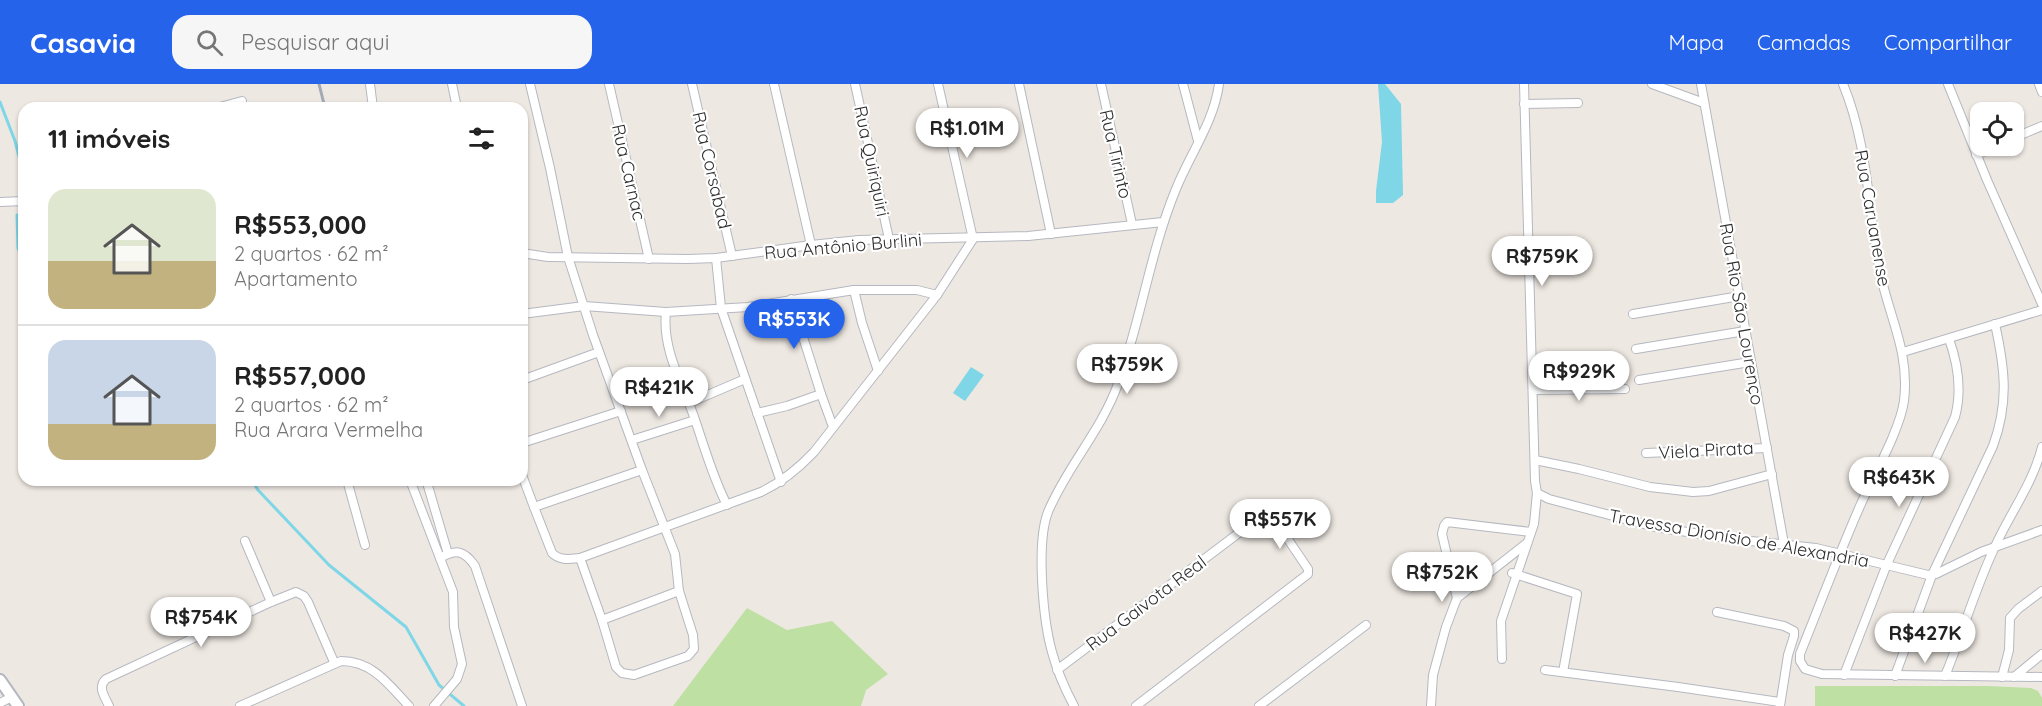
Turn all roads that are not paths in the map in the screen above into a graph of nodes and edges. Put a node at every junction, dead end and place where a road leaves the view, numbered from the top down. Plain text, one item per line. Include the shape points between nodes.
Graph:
1 (370, 84) edge
2 (452, 84) edge
3 (530, 84) edge
4 (609, 84) edge
5 (692, 84) edge
6 (774, 84) edge
7 (855, 84) edge
8 (938, 84) edge
9 (1019, 84) edge
10 (1101, 84) edge
11 (1183, 84) edge
12 (1219, 84) edge
13 (1524, 84) edge
14 (1652, 84) edge
15 (1701, 84) edge
16 (1844, 84) edge
17 (1948, 84) edge
18 (2039, 84) edge
19 (2042, 92) edge
20 (242, 100) dead end
21 (236, 102) edge
22 (372, 102) edge
23 (456, 102) edge
24 (1578, 103) dead end
25 (1704, 103) junction
26 (1524, 104) junction
27 (2042, 126) edge
28 (2024, 133) edge
29 (1970, 139) edge
30 (1198, 141) junction
31 (1977, 156) edge
32 (18, 201) edge
33 (0, 202) edge
34 (1163, 222) junction
35 (1132, 224) junction
36 (1051, 234) junction
37 (889, 238) junction
38 (973, 239) junction
39 (811, 245) junction
40 (528, 254) edge
41 (732, 256) junction
42 (568, 257) junction
43 (716, 258) junction
44 (649, 259) junction
45 (854, 290) junction
46 (937, 295) junction
47 (1740, 296) junction
48 (791, 299) junction
49 (2042, 304) edge
50 (584, 306) junction
51 (721, 308) junction
52 (2042, 310) edge
53 (666, 312) junction
54 (528, 313) edge
55 (1633, 314) dead end
56 (1995, 324) junction
57 (1745, 332) junction
58 (1949, 339) junction
59 (1636, 349) dead end
60 (599, 352) junction
61 (1903, 352) junction
62 (1750, 362) junction
63 (878, 370) junction
64 (528, 378) edge
65 (745, 379) junction
66 (1640, 380) dead end
67 (1625, 389) dead end
68 (1533, 390) junction
69 (821, 394) junction
70 (689, 403) junction
71 (621, 411) junction
72 (757, 413) junction
73 (695, 420) junction
74 (833, 427) junction
75 (632, 440) junction
76 (528, 441) edge
77 (1767, 448) junction
78 (2042, 452) edge
79 (1646, 453) dead end
80 (1535, 460) junction
81 (642, 470) junction
82 (1772, 474) junction
83 (782, 482) junction
84 (349, 486) edge
85 (414, 486) edge
86 (428, 486) dead end
87 (526, 486) edge
88 (1537, 493) junction
89 (727, 505) junction
90 (534, 507) junction
91 (664, 529) junction
92 (2042, 530) edge
93 (1531, 532) junction
94 (245, 541) dead end
95 (1527, 543) junction
96 (1784, 544) junction
97 (365, 545) dead end
98 (1994, 547) junction
99 (1840, 552) junction
100 (444, 556) junction
101 (580, 558) junction
102 (1887, 564) junction
103 (1514, 574) junction
104 (1932, 575) junction
105 (679, 591) junction
106 (2042, 591) edge
107 (1457, 598) junction
108 (271, 602) junction
109 (1717, 612) dead end
110 (602, 620) junction
111 (1366, 625) dead end
112 (2042, 654) edge
113 (1502, 659) dead end
114 (334, 662) junction
115 (1800, 662) junction
116 (1786, 666) junction
117 (1057, 670) junction
118 (1545, 670) dead end
119 (1563, 672) junction
120 (1844, 675) junction
121 (1895, 676) junction
122 (1945, 676) junction
123 (2002, 677) junction
124 (2014, 677) junction
125 (2042, 677) edge
126 (0, 680) edge
127 (15, 702) edge
128 (0, 703) edge
129 (1780, 704) edge
130 (109, 706) edge
131 (240, 706) edge
132 (409, 706) edge
133 (434, 706) edge
134 (522, 706) edge
135 (1074, 706) edge
136 (1136, 706) edge
137 (1259, 706) edge
138 (1431, 706) edge

1 - 22 street
2 - 23 street
3 - 42 street
4 - 44 street, Rua Carnac
5 - 41 street, Rua Corsabad
6 - 39 street
7 - 37 street, Rua Quiriquiri
8 - 38 street
9 - 36 street
10 - 35 street, Rua Tirinto
11 - 30 street
12 - 30 street via 1213,110
13 - 26 street
14 - 25 street
15 - 25 street, Rua Rio São Lourenço
16 - 61 street, Rua Caruanense via 1860,140 1881,277
17 - 29 street
18 - 19 street
20 - 21 street
24 - 26 street
25 - 47 street, Rua Rio São Lourenço
26 - 68 street
27 - 28 street
30 - 34 street
31 - 49 street
32 - 33 street
34 - 35 street, Rua Antônio Burlini
34 - 117 street via 1117,386 1048,512 1043,532 1047,624
35 - 36 street, Rua Antônio Burlini
36 - 38 street, Rua Antônio Burlini
37 - 38 street, Rua Antônio Burlini
37 - 39 street, Rua Antônio Burlini
38 - 46 street
39 - 41 street, Rua Antônio Burlini
40 - 42 street, Rua Antônio Burlini
41 - 43 street, Rua Antônio Burlini
42 - 44 street, Rua Antônio Burlini
42 - 50 street
43 - 44 street, Rua Antônio Burlini
43 - 51 street
45 - 46 street via 917,290
45 - 48 street
45 - 63 street
46 - 63 street
47 - 55 street
47 - 57 street, Rua Rio São Lourenço
48 - 51 street
48 - 69 street
50 - 53 street
50 - 54 street
50 - 60 street
51 - 53 street
51 - 65 street
52 - 56 street
53 - 70 street via 667,340
56 - 58 street
56 - 104 street via 2004,377 2002,418 1993,446
57 - 59 street
57 - 62 street, Rua Rio São Lourenço
58 - 61 street
58 - 102 street via 1959,392 1955,417
60 - 64 street
60 - 71 street
61 - 99 street, Rua Caruanense via 1905,387 1900,416
62 - 66 street
62 - 77 street, Rua Rio São Lourenço
63 - 74 street
65 - 70 street
65 - 72 street
67 - 68 street
68 - 80 street
69 - 72 street
69 - 74 street
70 - 73 street
71 - 75 street
71 - 76 street
72 - 83 street
73 - 75 street
73 - 89 street via 714,479
74 - 83 street via 800,468
75 - 81 street
77 - 79 street, Viela Pirata
77 - 82 street, Rua Rio São Lourenço
78 - 98 street
80 - 82 street via 1650,487 1693,492
80 - 88 street
81 - 90 street
81 - 91 street
82 - 96 street, Rua Rio São Lourenço
83 - 89 street
84 - 97 street
85 - 100 street
86 - 100 street
87 - 90 street
88 - 93 street
88 - 96 street, Travessa Dionísio de Alexandria via 1655,527
89 - 91 street
90 - 101 street via 552,553 557,558
91 - 101 street
91 - 105 street via 675,554
92 - 98 street
93 - 95 street
93 - 107 street via 1447,522 1442,534
94 - 108 street
95 - 103 street
95 - 107 street
96 - 99 street, Travessa Dionísio de Alexandria
98 - 104 street
98 - 122 street
99 - 102 street, Travessa Dionísio de Alexandria
99 - 115 street, Rua Caruanense
100 - 133 street via 462,664 457,679
100 - 134 street via 461,552 475,566
101 - 110 street
102 - 104 street, Travessa Dionísio de Alexandria
102 - 120 street
103 - 113 street via 1501,621
103 - 119 street via 1577,594
104 - 121 street
105 - 110 street
105 - 110 street via 693,635 694,649 688,656 634,675 622,673 616,667
106 - 123 street via 2010,618 2009,650
107 - 138 street via 1433,675
108 - 114 street via 296,592 304,596
108 - 130 street via 106,679 101,687
109 - 116 street via 1794,631
111 - 137 street
112 - 124 street
114 - 131 street
114 - 132 street via 359,662 372,668
115 - 116 street
115 - 120 street via 1812,672
116 - 129 street
117 - 135 street
117 - 136 street, Rua Gaivota Real via 1264,515 1273,517 1308,574
118 - 119 street
119 - 129 street
120 - 121 street
121 - 122 street
122 - 123 street
123 - 124 street
124 - 125 street
126 - 127 main road
127 - 128 street

